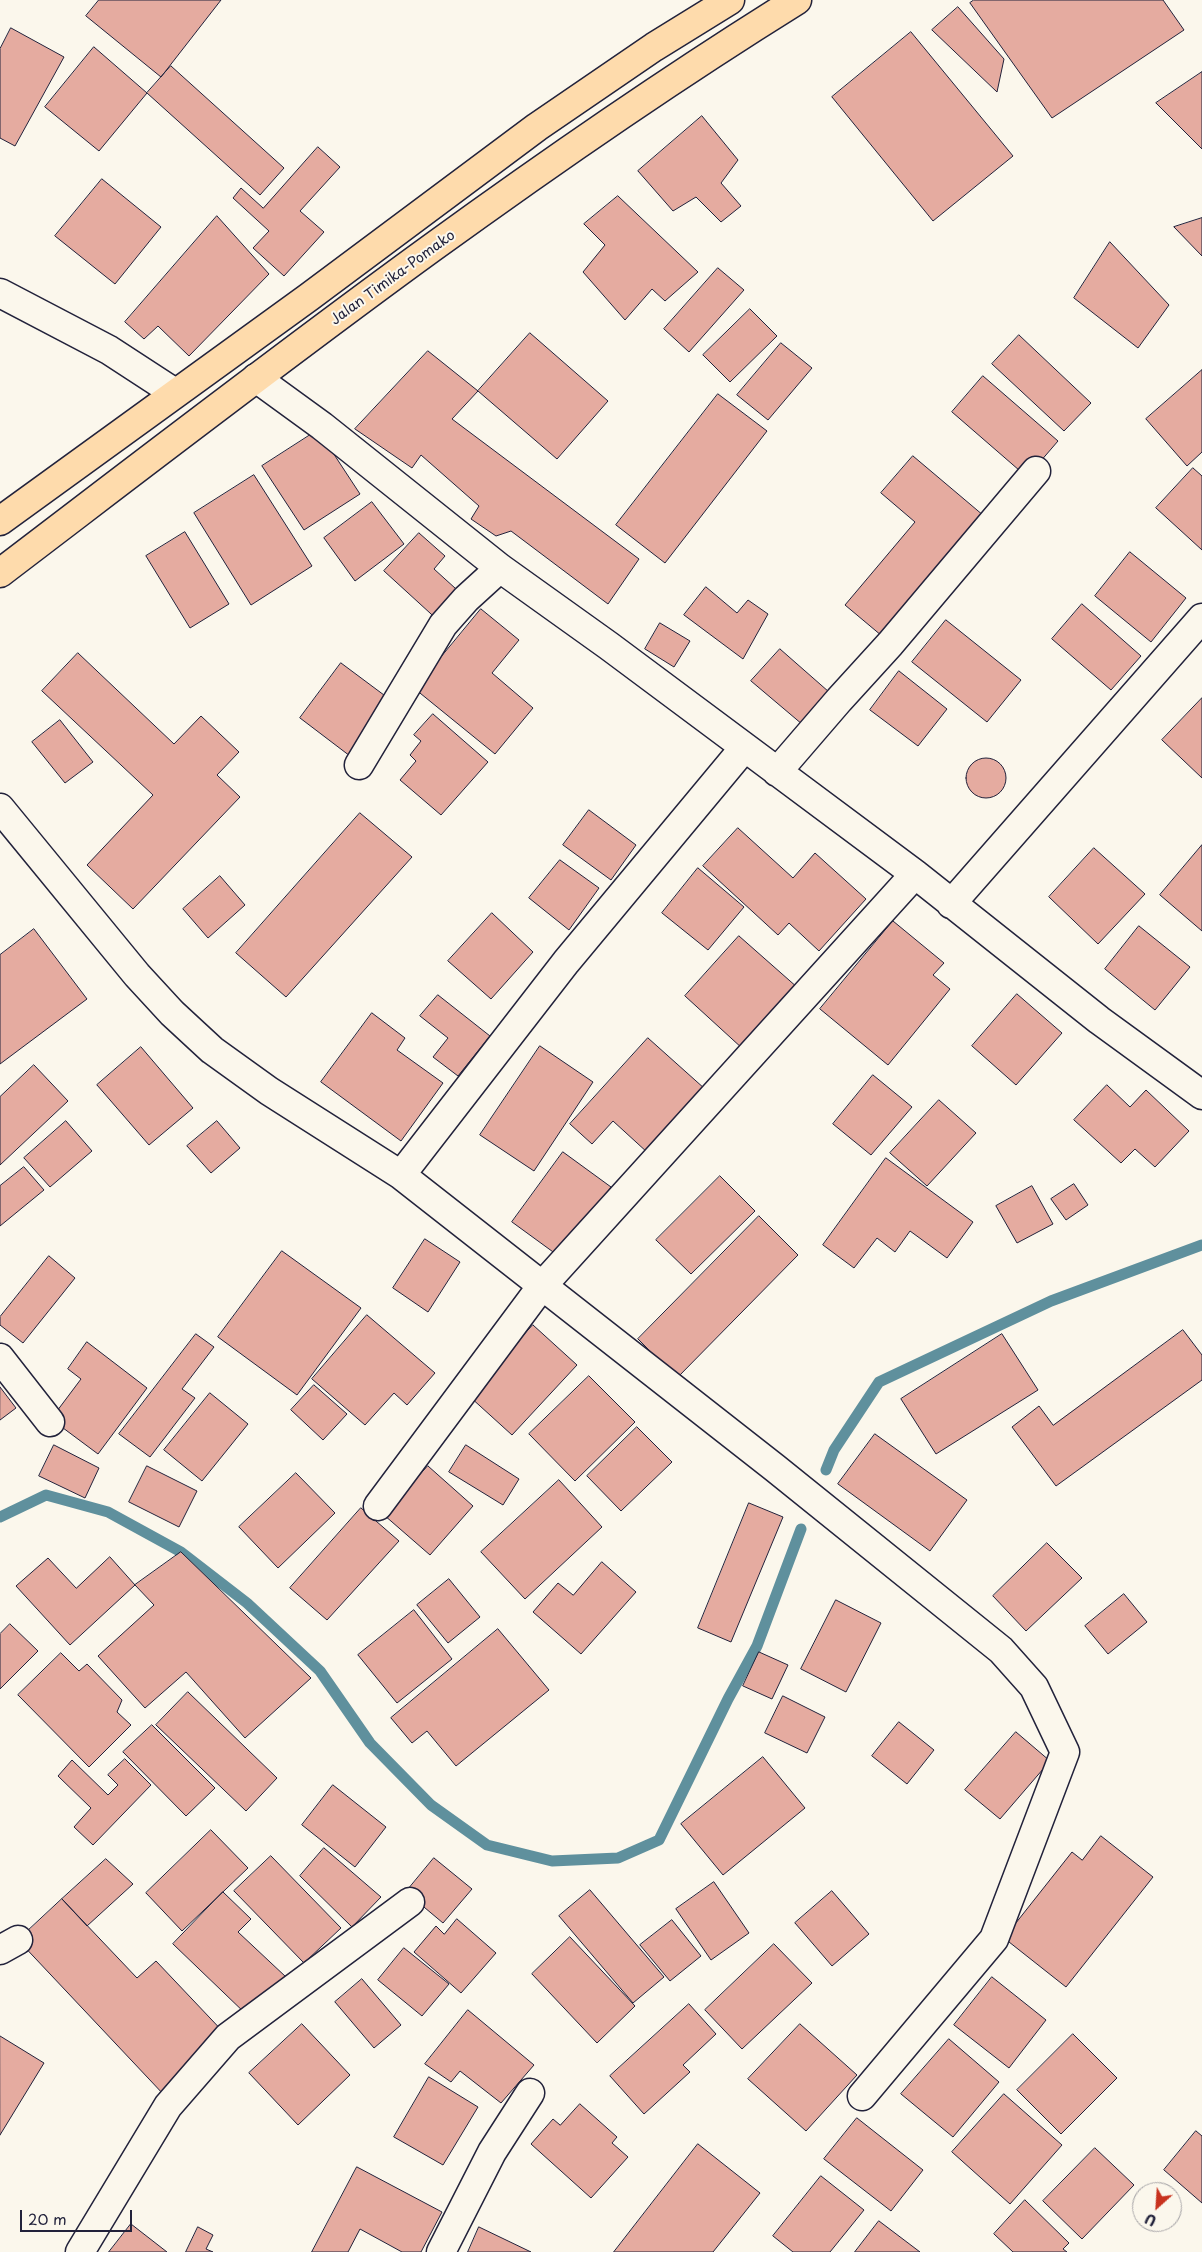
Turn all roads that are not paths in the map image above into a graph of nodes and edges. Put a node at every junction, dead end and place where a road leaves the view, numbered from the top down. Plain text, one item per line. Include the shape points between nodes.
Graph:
1 (730, 0) edge
2 (797, 0) edge
3 (0, 293) edge
4 (256, 378) junction
5 (175, 393) junction
6 (1036, 471) dead end
7 (0, 521) edge
8 (500, 568) junction
9 (0, 573) edge
10 (1202, 618) edge
11 (744, 748) junction
12 (359, 765) dead end
13 (777, 772) junction
14 (0, 808) edge
15 (915, 874) junction
16 (951, 904) junction
17 (1202, 1095) edge
18 (401, 1175) junction
19 (541, 1286) junction
20 (0, 1358) edge
21 (50, 1422) dead end
22 (378, 1506) dead end
23 (410, 1902) dead end
24 (530, 2093) dead end
25 (862, 2096) dead end
26 (80, 2252) edge
27 (441, 2252) edge

1 - 5 highway via 654,47 537,127 310,297
2 - 4 highway, Jalan Timika-Pomako via 669,81 542,169
3 - 5 street via 109,350
4 - 8 street via 322,426
4 - 9 highway, Jalan Timika-Pomako
5 - 7 highway
6 - 13 street
8 - 11 street
8 - 12 street via 443,625
10 - 16 street
11 - 13 street
11 - 18 street via 566,962
13 - 15 street
14 - 18 street via 137,975 212,1050 269,1091
15 - 16 street
15 - 19 street
16 - 17 street via 1099,1020
18 - 19 street
19 - 22 street
19 - 25 street via 1001,1650 1034,1687 1065,1752 994,1939
20 - 21 street
23 - 26 street via 228,2037 168,2106
24 - 27 street via 492,2152

